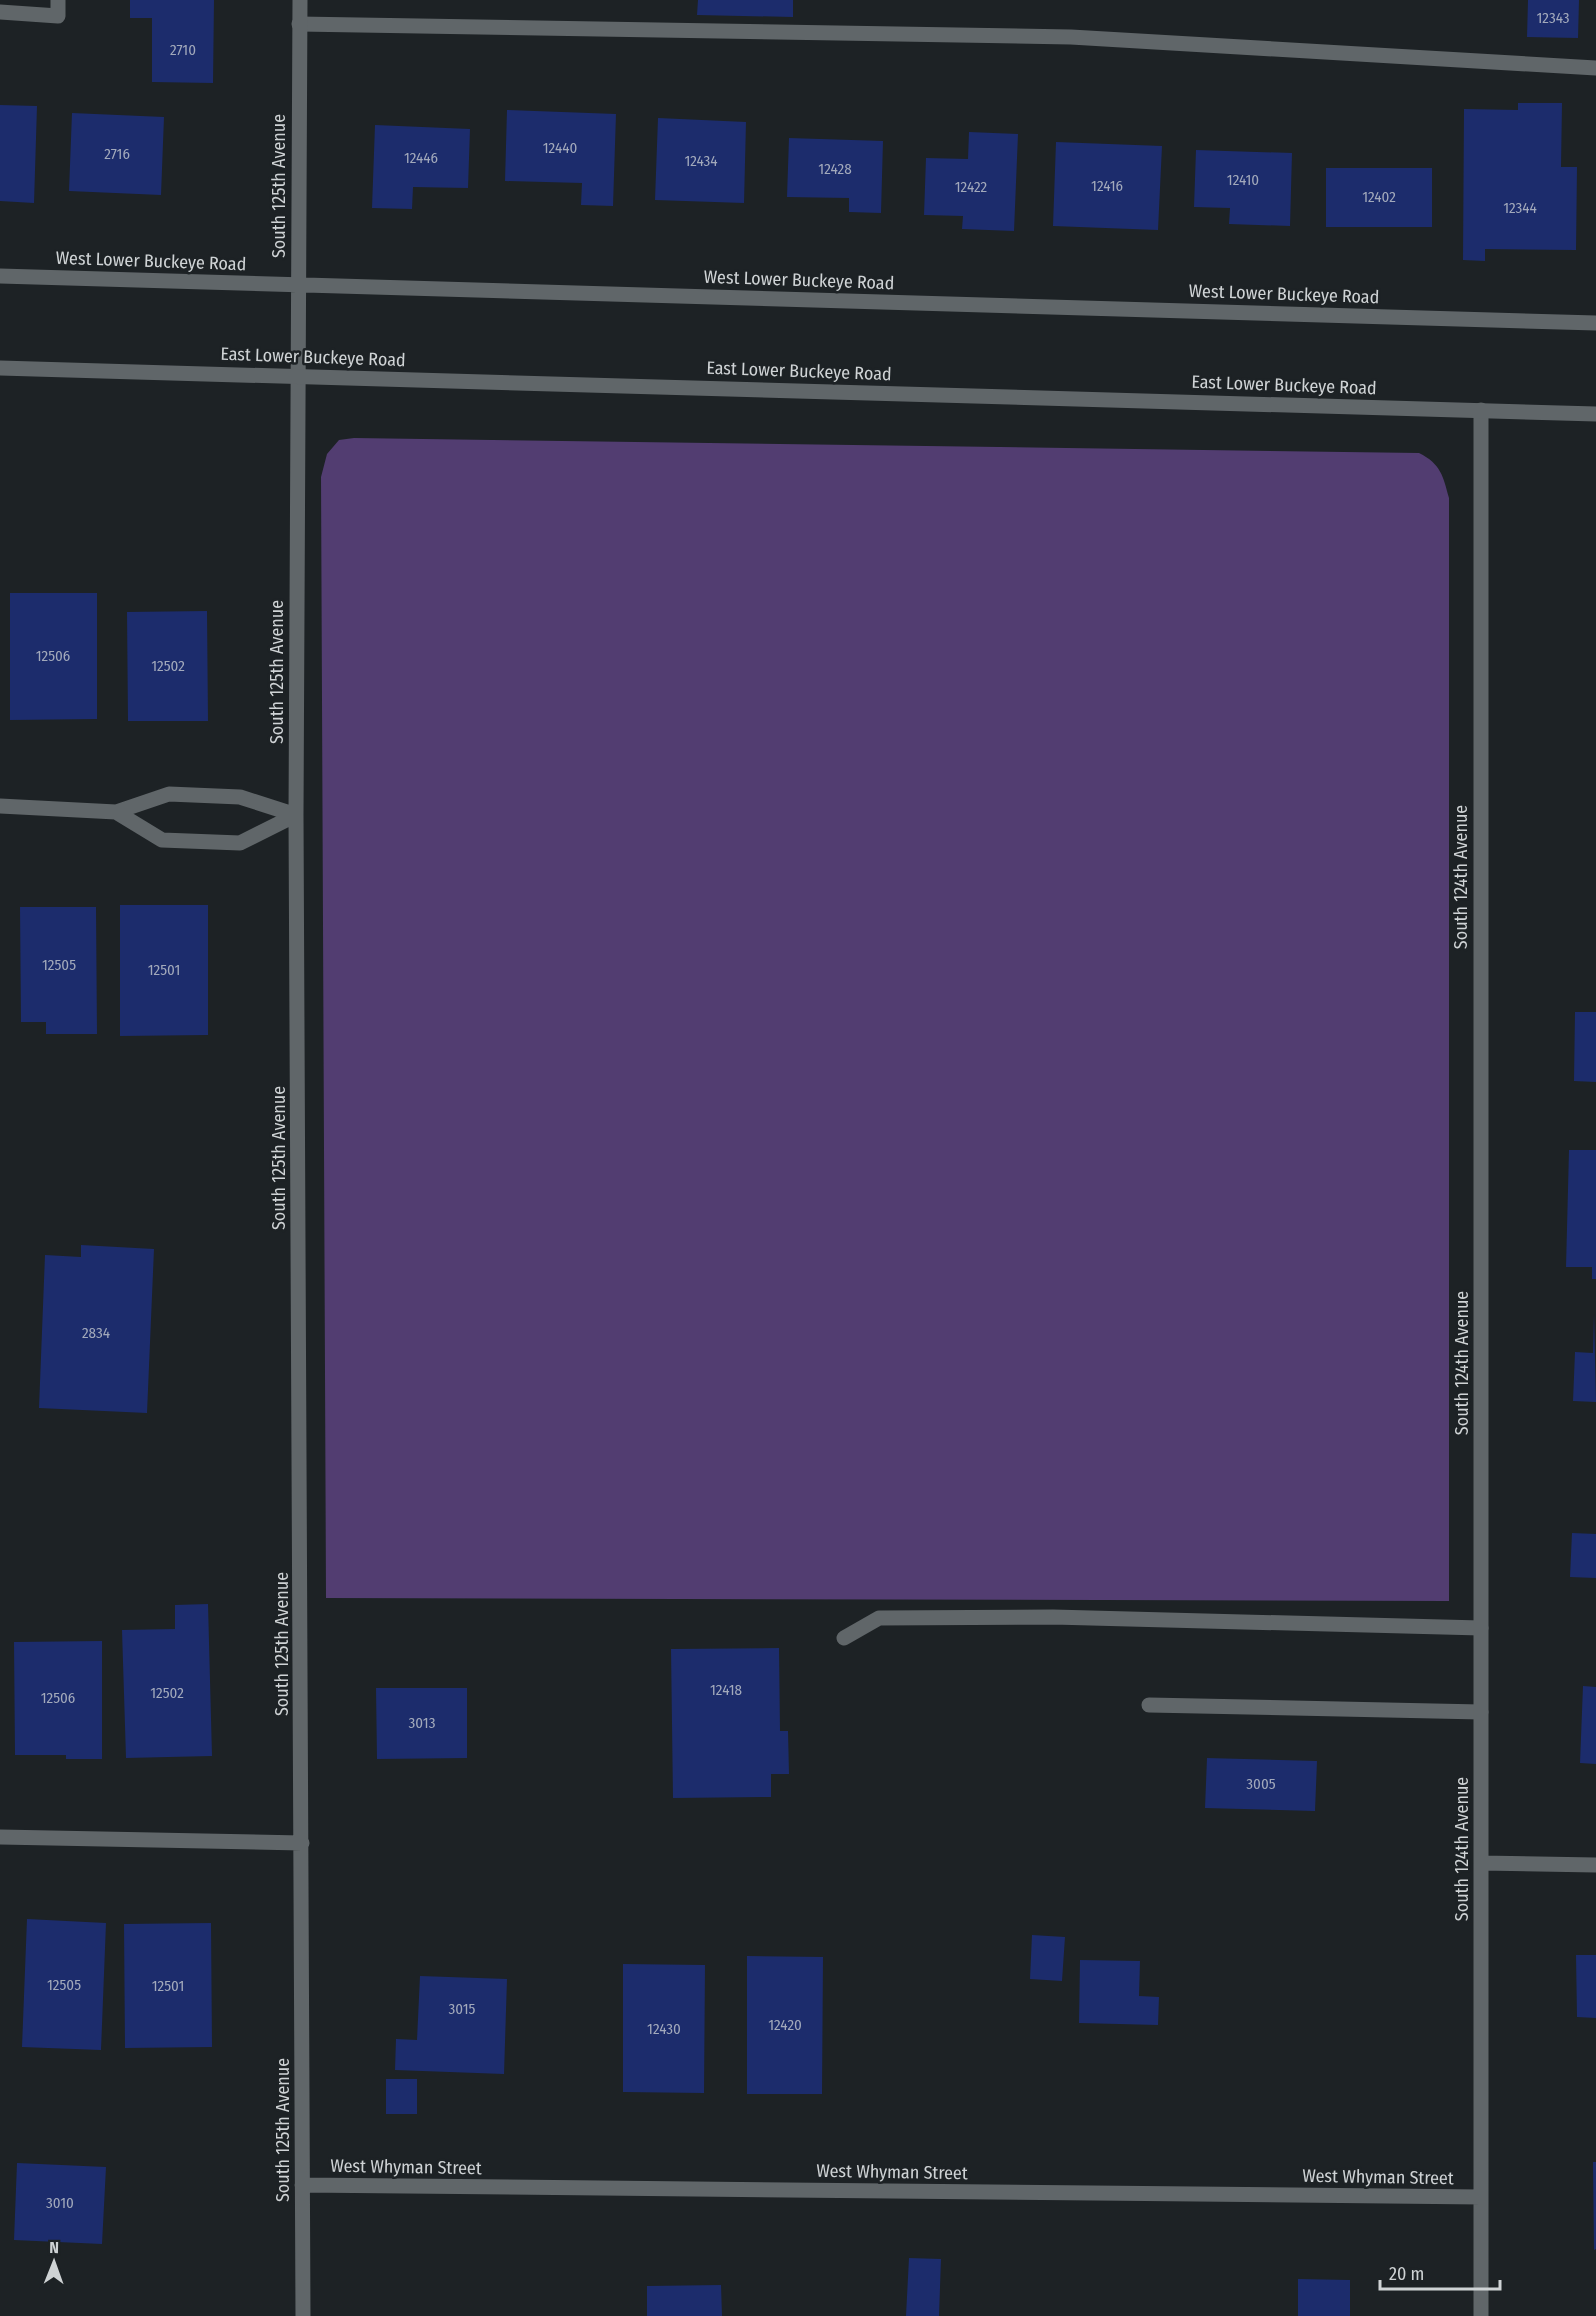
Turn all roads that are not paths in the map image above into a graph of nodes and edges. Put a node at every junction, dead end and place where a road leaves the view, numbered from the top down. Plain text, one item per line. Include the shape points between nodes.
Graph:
1 (58, 0) edge
2 (300, 0) edge
3 (0, 12) edge
4 (299, 24) junction
5 (1596, 68) edge
6 (0, 276) edge
7 (298, 285) junction
8 (1596, 323) edge
9 (0, 368) edge
10 (296, 376) junction
11 (1481, 410) junction
12 (1596, 414) edge
13 (0, 806) edge
14 (116, 812) junction
15 (296, 815) junction
16 (1481, 1628) junction
17 (844, 1638) dead end
18 (1149, 1705) dead end
19 (1481, 1712) junction
20 (0, 1837) edge
21 (302, 1844) junction
22 (1481, 1863) junction
23 (1596, 1865) edge
24 (302, 2185) junction
25 (1481, 2197) junction
26 (303, 2316) edge
27 (1481, 2316) edge

1 - 3 street via 58,16
2 - 4 street, South 125th Avenue
4 - 5 street via 1071,37
4 - 7 street, South 125th Avenue
6 - 7 street, West Lower Buckeye Road
7 - 8 street, West Lower Buckeye Road
7 - 10 street, South 125th Avenue
9 - 10 street, East Lower Buckeye Road
10 - 11 street, East Lower Buckeye Road
10 - 15 street, South 125th Avenue
11 - 12 street, East Lower Buckeye Road
11 - 16 street, South 124th Avenue
13 - 14 street
14 - 15 street via 169,794 240,797
14 - 15 street via 162,840 240,843
15 - 21 street, South 125th Avenue
16 - 17 street via 1053,1617 879,1618
16 - 19 street, South 124th Avenue
18 - 19 street
19 - 22 street, South 124th Avenue
20 - 21 street
21 - 24 street, South 125th Avenue
22 - 23 street
22 - 25 street, South 124th Avenue
24 - 25 street, West Whyman Street
24 - 26 street, South 125th Avenue
25 - 27 street, South 124th Avenue

